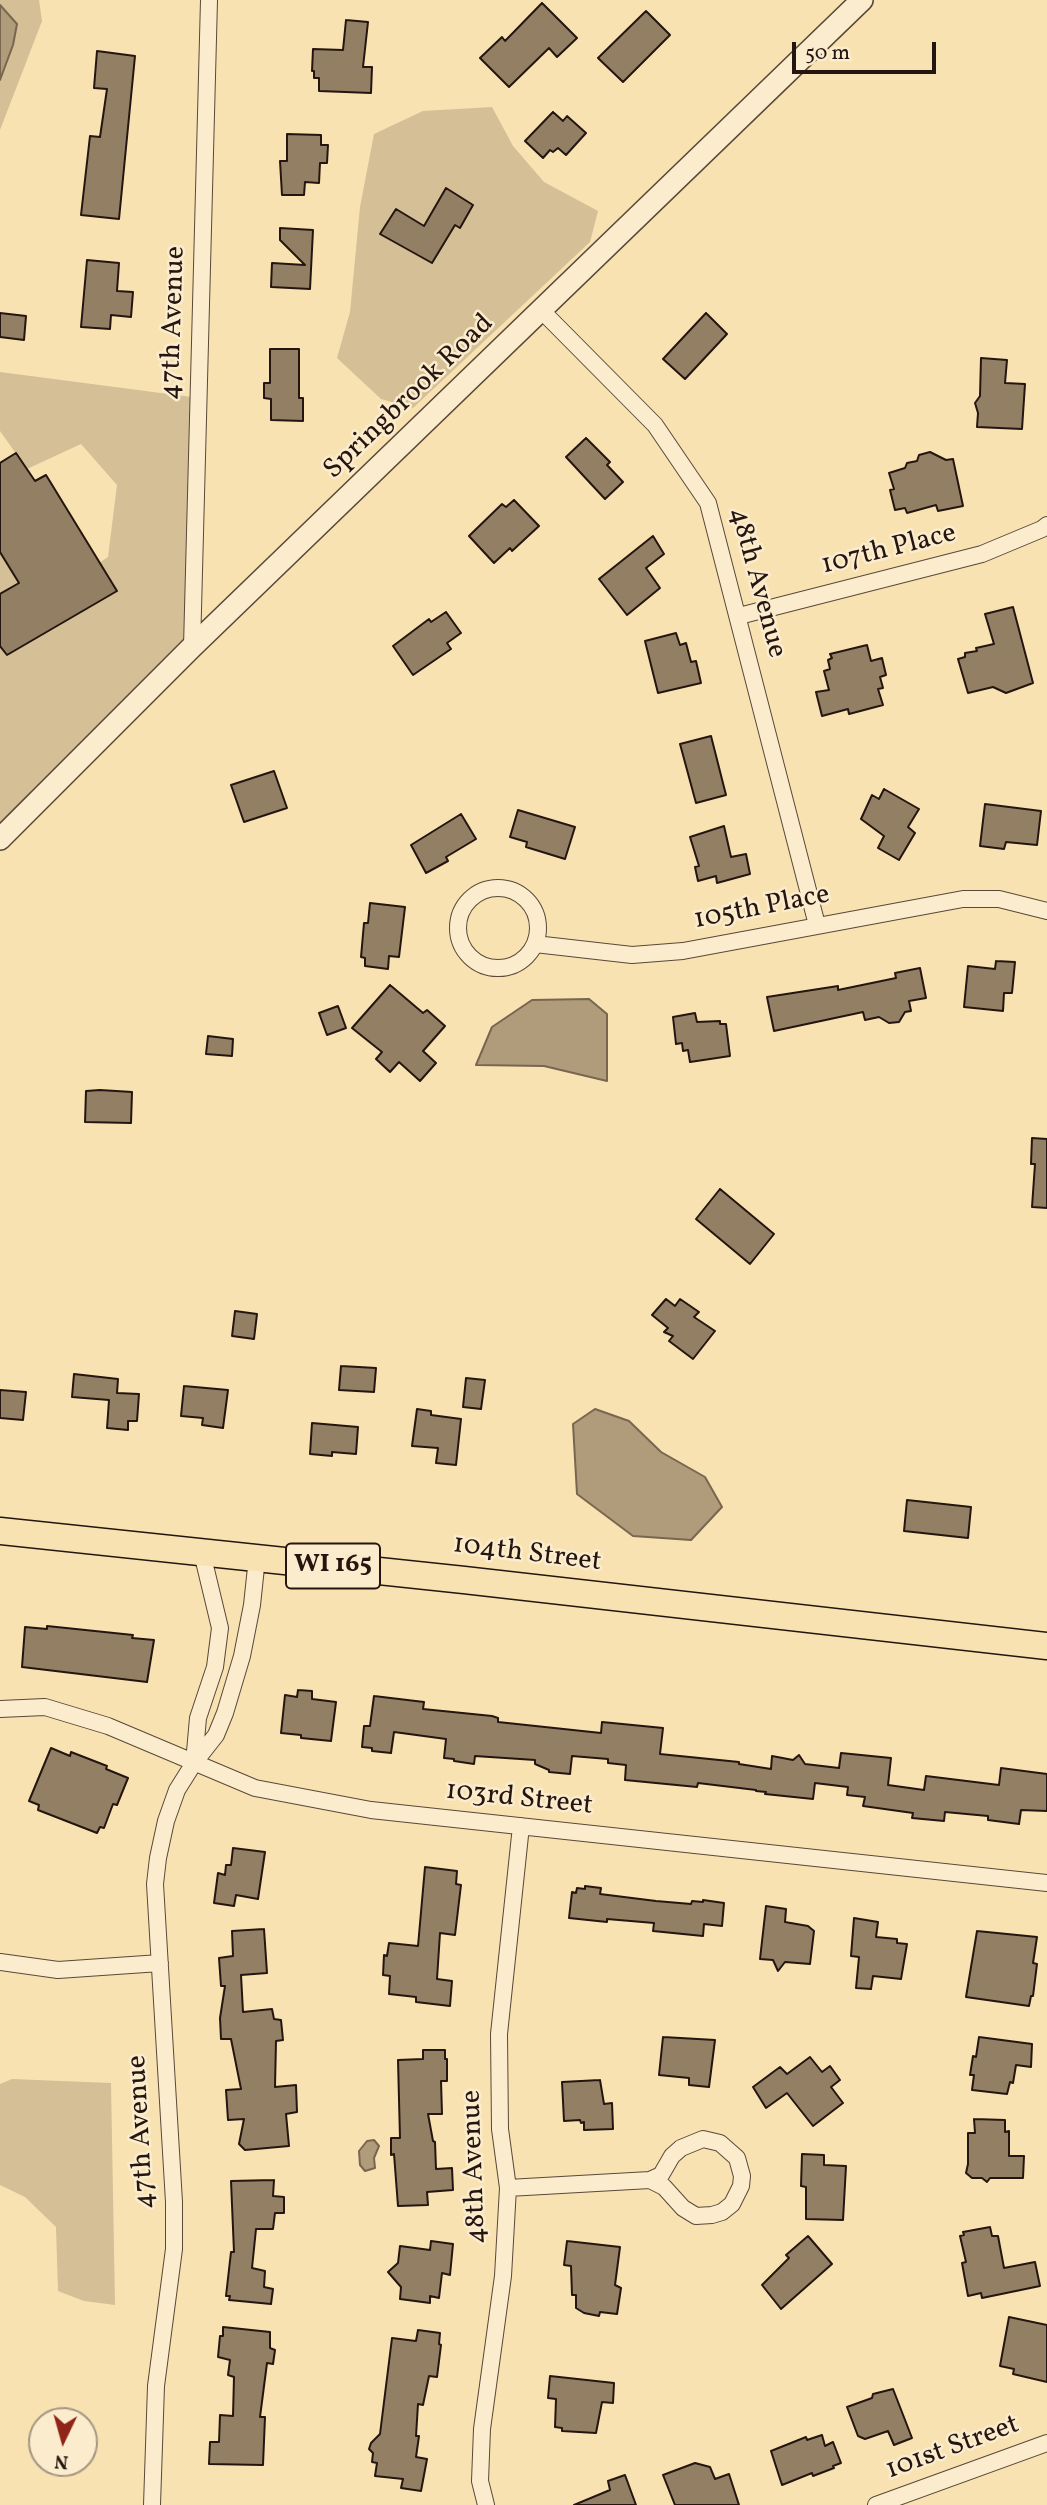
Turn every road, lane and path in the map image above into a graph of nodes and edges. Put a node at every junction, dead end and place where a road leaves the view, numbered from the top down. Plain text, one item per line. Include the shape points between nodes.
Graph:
1 (209, 0) edge
2 (862, 0) edge
3 (541, 310) junction
4 (1047, 525) edge
5 (738, 616) junction
6 (192, 647) junction
7 (0, 839) edge
8 (1047, 911) edge
9 (817, 925) junction
10 (535, 944) junction
11 (0, 1531) edge
12 (202, 1553) junction
13 (257, 1558) junction
14 (1047, 1646) edge
15 (0, 1709) edge
16 (194, 1763) junction
17 (520, 1826) junction
18 (1047, 1883) edge
19 (0, 1962) edge
20 (160, 1964) junction
21 (650, 2180) junction
22 (508, 2188) junction
23 (1047, 2443) edge
24 (152, 2505) edge
25 (486, 2505) edge
26 (876, 2505) edge

1 - 6 street, 47th Avenue
2 - 3 street, Springbrook Road
3 - 5 street, 48th Avenue via 655,425 708,503
3 - 6 street, Springbrook Road
4 - 5 street, 107th Place via 982,554
5 - 9 street, 48th Avenue
6 - 7 street, Springbrook Road
8 - 9 street, 105th Place via 999,899 963,899
9 - 10 street, 105th Place via 645,954
10 - 10 street via 516,964 489,968 466,954 457,928 460,915 475,895 500,888 513,891 524,897 537,919
11 - 12 main road, 104th Street / WI 165
12 - 13 main road, 104th Street / WI 165
12 - 16 street via 220,1628 215,1667 198,1718
13 - 14 main road, 104th Street / WI 165
13 - 16 street, 47th Avenue via 252,1605 231,1694 216,1735
15 - 16 street, 103rd Street via 45,1707 108,1726
16 - 17 street, 103rd Street via 255,1788 377,1810
16 - 20 street, 47th Avenue via 177,1790 158,1858
17 - 18 street, 103rd Street
17 - 22 street, 48th Avenue via 499,2034 500,2129
19 - 20 street via 58,1970
20 - 24 street, 47th Avenue via 174,2249 156,2386
21 - 21 street via 696,2216 722,2212 732,2204 742,2176 737,2158 720,2143 703,2139 681,2148 661,2175
21 - 22 street
22 - 25 street, 48th Avenue via 503,2276 482,2429 480,2481
23 - 26 street, 101st Street

